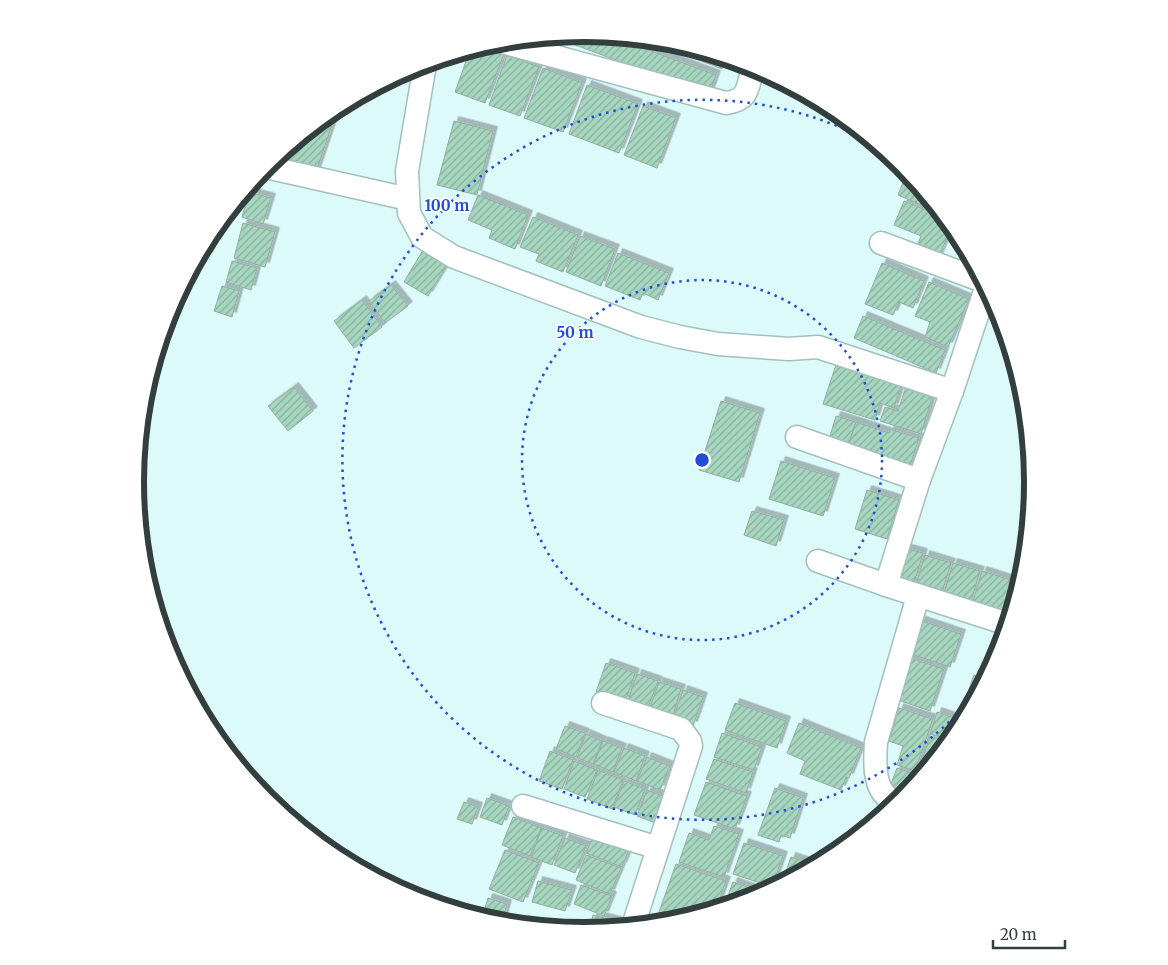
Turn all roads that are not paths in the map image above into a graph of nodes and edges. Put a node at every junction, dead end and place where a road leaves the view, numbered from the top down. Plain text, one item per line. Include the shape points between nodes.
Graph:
1 (521, 47) edge
2 (423, 73) edge
3 (751, 75) edge
4 (275, 169) edge
5 (408, 199) junction
6 (881, 243) dead end
7 (973, 278) edge
8 (983, 297) edge
9 (952, 391) junction
10 (797, 437) dead end
11 (919, 480) junction
12 (818, 561) dead end
13 (886, 585) junction
14 (918, 596) junction
15 (1002, 622) edge
16 (602, 703) dead end
17 (890, 799) edge
18 (523, 806) dead end
19 (658, 848) junction
20 (635, 920) edge

1 - 3 street via 726,103 745,95
2 - 5 street via 407,171
4 - 5 street
5 - 9 street via 409,213 422,237 454,257 641,327 718,344 818,348
6 - 7 street
8 - 9 street
9 - 11 street
10 - 11 street
11 - 13 street
12 - 13 street
13 - 14 street
14 - 15 street
14 - 17 street via 876,742 878,785
16 - 19 street via 681,729 690,741 689,754
18 - 19 street
19 - 20 street

